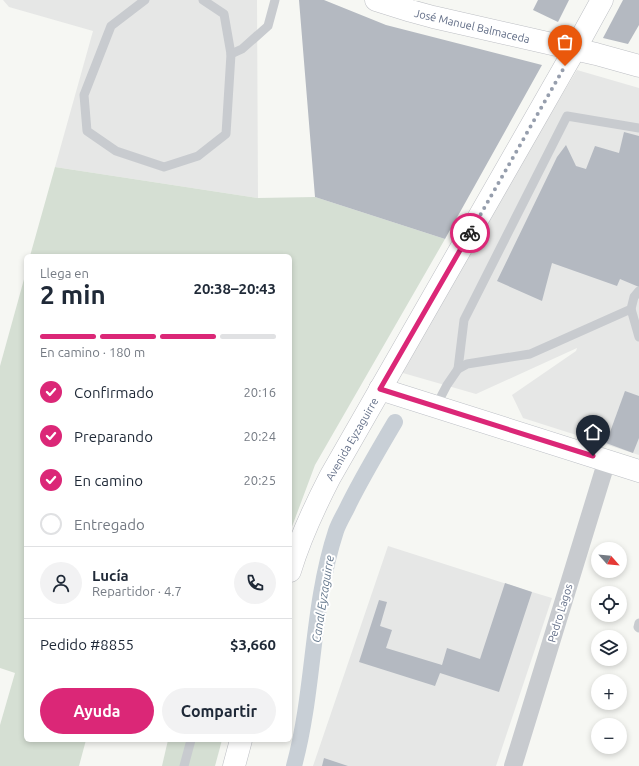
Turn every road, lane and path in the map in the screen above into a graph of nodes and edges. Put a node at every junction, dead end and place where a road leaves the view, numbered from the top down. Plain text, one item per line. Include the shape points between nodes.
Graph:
1 (145, 0) edge
2 (203, 0) edge
3 (276, 0) edge
4 (376, 0) edge
5 (602, 0) edge
6 (575, 49) junction
7 (231, 54) junction
8 (639, 66) edge
9 (639, 128) edge
10 (639, 291) edge
11 (631, 309) junction
12 (639, 338) edge
13 (458, 369) junction
14 (380, 389) junction
15 (436, 406) junction
16 (607, 460) junction
17 (639, 471) edge
18 (292, 565) edge
19 (639, 623) edge
20 (639, 628) edge
21 (190, 742) edge
22 (240, 742) edge
23 (184, 766) edge
24 (234, 766) edge
25 (513, 766) edge

1 - 7 lane via 111,26 84,95 87,131 116,151 164,167 198,156 226,134
2 - 7 lane via 224,14
3 - 7 lane via 268,26 242,49
4 - 6 main road, José Manuel Balmaceda via 433,17
5 - 6 main road, Avenida Eyzaguirre
6 - 8 main road, José Manuel Balmaceda
6 - 14 main road, Avenida Eyzaguirre
9 - 13 lane via 567,116 464,320
10 - 11 lane via 634,297
11 - 12 lane
11 - 13 lane via 530,354 467,364
13 - 15 lane
14 - 15 main road
14 - 18 main road, Avenida Eyzaguirre via 317,503
15 - 16 main road
16 - 17 main road
16 - 25 street, Pedro Lagos
19 - 20 lane
21 - 23 lane
22 - 24 main road

